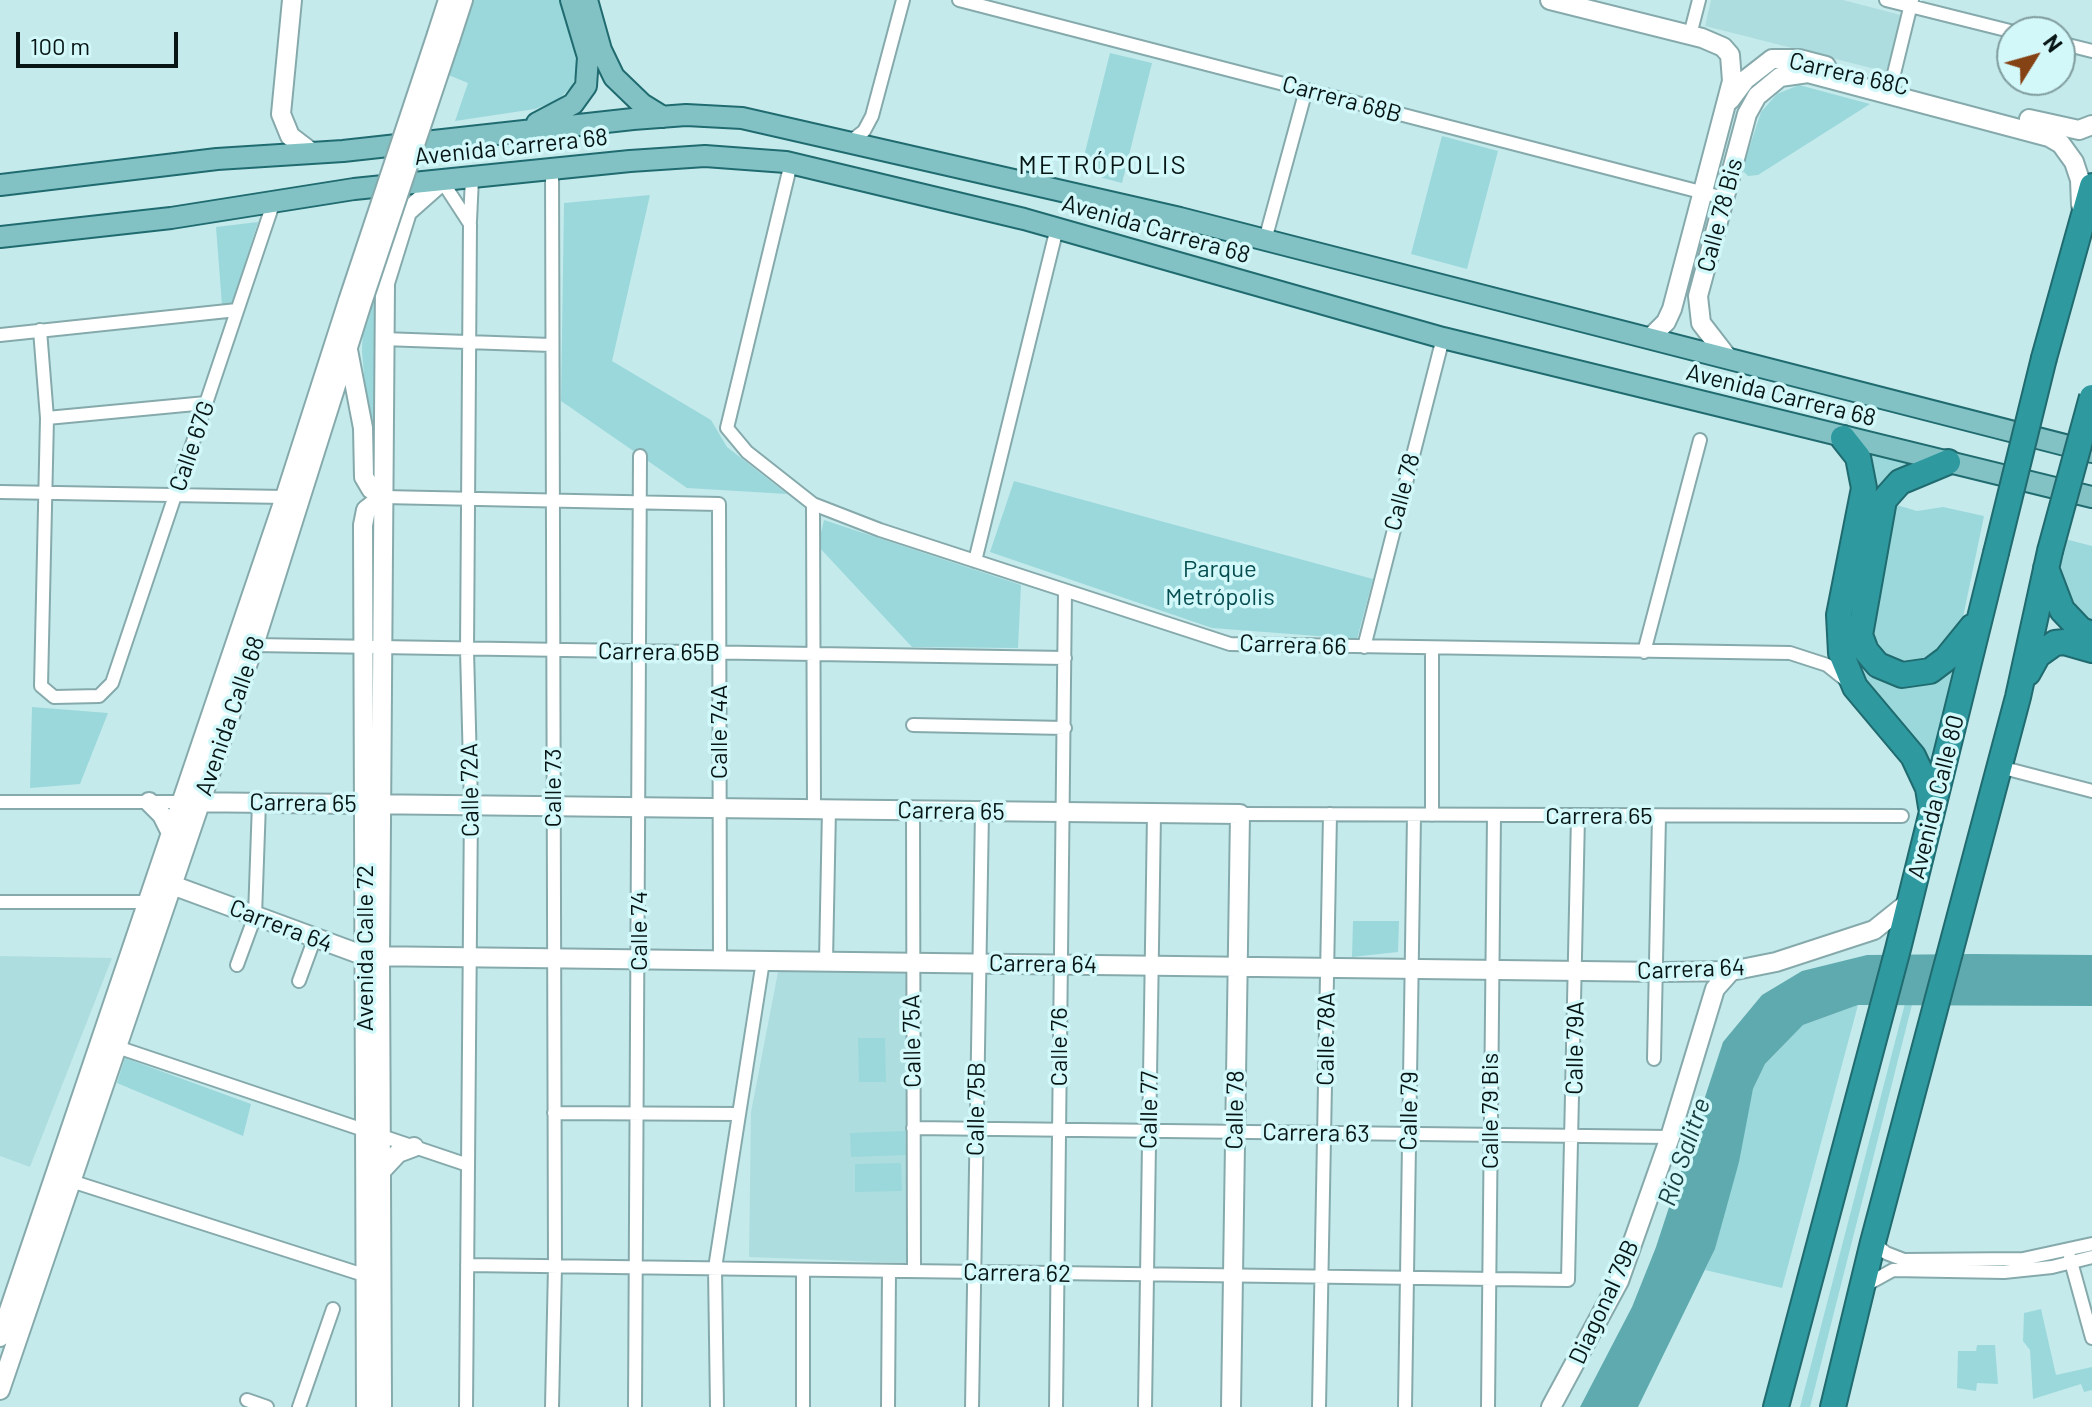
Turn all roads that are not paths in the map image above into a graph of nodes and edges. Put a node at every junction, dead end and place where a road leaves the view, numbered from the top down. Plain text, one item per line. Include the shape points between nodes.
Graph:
1 (292, 0) edge
2 (448, 0) edge
3 (463, 0) edge
4 (571, 0) edge
5 (587, 0) edge
6 (903, 0) edge
7 (959, 0) edge
8 (1550, 0) edge
9 (1699, 0) edge
10 (1886, 0) edge
11 (1912, 3) edge
12 (1996, 27) edge
13 (1690, 35) junction
14 (443, 37) junction
15 (1780, 77) joint
16 (1890, 88) junction
17 (1306, 90) junction
18 (1725, 109) junction
19 (663, 117) junction
20 (2092, 125) edge
21 (2032, 126) junction
22 (516, 132) junction
23 (851, 141) junction
24 (311, 152) junction
25 (791, 163) junction
26 (552, 169) junction
27 (472, 178) junction
28 (442, 181) junction
29 (0, 185) edge
30 (2092, 186) edge
31 (1703, 193) junction
32 (1724, 198) junction
33 (274, 201) junction
34 (470, 224) junction
35 (2081, 225) junction
36 (1057, 228) junction
37 (0, 237) edge
38 (1265, 240) junction
39 (354, 303) junction
40 (237, 310) junction
41 (40, 330) junction
42 (0, 335) edge
43 (1651, 337) junction
44 (1443, 338) junction
45 (383, 339) junction
46 (470, 342) junction
47 (551, 345) junction
48 (348, 348) junction
49 (1728, 358) junction
50 (2092, 397) edge
51 (206, 403) junction
52 (47, 418) junction
53 (1843, 438) junction
54 (1700, 440) dead end
55 (2092, 452) edge
56 (640, 456) dead end
57 (1948, 462) junction
58 (0, 492) edge
59 (47, 492) junction
60 (175, 495) junction
61 (285, 497) junction
62 (383, 497) junction
63 (2092, 497) edge
64 (467, 499) junction
65 (551, 501) junction
66 (637, 503) junction
67 (813, 504) junction
68 (2048, 560) junction
69 (975, 561) junction
70 (1065, 591) junction
71 (1979, 619) junction
72 (2092, 634) edge
73 (254, 645) junction
74 (1364, 647) junction
75 (373, 649) junction
76 (467, 650) junction
77 (1432, 650) junction
78 (2092, 650) edge
79 (552, 651) junction
80 (640, 652) junction
81 (1644, 652) junction
82 (719, 653) junction
83 (813, 654) junction
84 (1065, 658) junction
85 (1855, 687) junction
86 (2018, 697) junction
87 (913, 725) dead end
88 (1065, 728) junction
89 (2000, 767) junction
90 (2092, 791) edge
91 (0, 802) edge
92 (149, 802) junction
93 (182, 802) junction
94 (201, 802) junction
95 (259, 803) junction
96 (373, 804) junction
97 (471, 805) junction
98 (553, 806) junction
99 (639, 807) junction
100 (720, 808) junction
101 (822, 809) junction
102 (913, 810) junction
103 (982, 811) junction
104 (1063, 812) junction
105 (1154, 813) junction
106 (1240, 814) junction
107 (1330, 814) junction
108 (1414, 815) junction
109 (1432, 815) junction
110 (1494, 815) junction
111 (1578, 816) junction
112 (1659, 816) junction
113 (1902, 816) dead end
114 (1932, 816) junction
115 (171, 833) junction
116 (172, 885) junction
117 (1910, 901) junction
118 (0, 902) edge
119 (147, 902) junction
120 (255, 916) junction
121 (1874, 930) junction
122 (314, 940) junction
123 (1898, 949) junction
124 (372, 957) junction
125 (470, 958) junction
126 (553, 959) junction
127 (640, 960) junction
128 (720, 961) junction
129 (763, 961) junction
130 (826, 961) junction
131 (912, 963) junction
132 (978, 963) junction
133 (1060, 964) junction
134 (237, 965) dead end
135 (1152, 965) junction
136 (1237, 966) junction
137 (1327, 966) junction
138 (1412, 967) junction
139 (1492, 968) junction
140 (1576, 969) junction
141 (1731, 971) junction
142 (1656, 972) junction
143 (299, 981) dead end
144 (117, 1047) junction
145 (1654, 1059) dead end
146 (554, 1113) junction
147 (638, 1113) junction
148 (739, 1114) junction
149 (913, 1128) junction
150 (975, 1128) junction
151 (1059, 1129) junction
152 (1149, 1131) junction
153 (1235, 1132) junction
154 (1324, 1133) junction
155 (375, 1134) junction
156 (1409, 1134) junction
157 (1490, 1135) junction
158 (1573, 1136) junction
159 (1670, 1137) junction
160 (414, 1147) junction
161 (468, 1165) junction
162 (383, 1169) junction
163 (71, 1181) junction
164 (1873, 1242) junction
165 (2092, 1244) edge
166 (2069, 1257) junction
167 (2092, 1257) edge
168 (2021, 1264) junction
169 (467, 1265) junction
170 (555, 1266) junction
171 (636, 1267) junction
172 (715, 1268) junction
173 (803, 1270) junction
174 (889, 1271) junction
175 (914, 1271) junction
176 (975, 1272) junction
177 (1058, 1273) junction
178 (1146, 1275) junction
179 (367, 1276) junction
180 (1233, 1276) junction
181 (1321, 1277) junction
182 (1407, 1278) junction
183 (1489, 1280) junction
184 (1568, 1280) joint
185 (1862, 1288) junction
186 (333, 1309) dead end
187 (0, 1337) edge
188 (2092, 1338) edge
189 (0, 1390) edge
190 (247, 1400) dead end
191 (267, 1407) edge
192 (299, 1407) edge
193 (366, 1407) edge
194 (382, 1407) edge
195 (466, 1407) edge
196 (552, 1407) edge
197 (635, 1407) edge
198 (717, 1407) edge
199 (803, 1407) edge
200 (888, 1407) edge
201 (972, 1407) edge
202 (1056, 1407) edge
203 (1145, 1407) edge
204 (1231, 1407) edge
205 (1319, 1407) edge
206 (1405, 1407) edge
207 (1488, 1407) edge
208 (1551, 1407) edge
209 (1776, 1407) edge
210 (1833, 1407) edge

1 - 24 main road via 281,114 290,136
2 - 14 main road
3 - 14 main road
4 - 22 main road via 588,57 586,86 566,110
5 - 19 main road via 614,77
6 - 23 street via 872,116
7 - 17 street, Carrera 68B
8 - 13 main road
9 - 13 street
10 - 11 street
11 - 12 street
11 - 16 street
13 - 18 main road via 1715,43 1730,55 1732,81
14 - 39 main road, Avenida Calle 68, bridge
15 - 16 main road, Carrera 68C via 1808,73
15 - 32 main road, Calle 78 Bis via 1757,96 1747,114
16 - 18 main road, Carrera 68C via 1784,57 1752,74
16 - 21 main road, Carrera 68C
17 - 31 street, Carrera 68B
17 - 38 street
18 - 31 main road, Calle 78 Bis
19 - 22 main road, Avenida Carrera 68
19 - 23 main road, Avenida Carrera 68 via 742,118
20 - 21 main road, Carrera 68C via 2079,130
21 - 35 main road, Carrera 68C via 2055,140 2074,162
22 - 24 main road, Avenida Carrera 68
23 - 38 main road, Avenida Carrera 68
24 - 29 main road, Avenida Carrera 68
25 - 26 main road, Avenida Carrera 68 via 690,156
25 - 36 main road, Avenida Carrera 68
25 - 67 street, Carrera 66 via 727,428 747,452
26 - 27 main road, Avenida Carrera 68
26 - 47 street, Calle 73
27 - 28 main road, Avenida Carrera 68
27 - 34 street, Calle 72A
28 - 33 main road, Avenida Carrera 68
28 - 34 street
28 - 45 main road, Avenida Calle 72 via 413,205 402,223 385,276
30 - 35 highway, Avenida Calle 80
31 - 32 street, Carrera 68B
31 - 43 main road, Calle 78 Bis via 1670,315
32 - 49 main road, Calle 78 Bis via 1697,306 1701,323
33 - 37 main road, Avenida Carrera 68
33 - 40 street, Calle 67G
34 - 46 street, Calle 72A
35 - 71 highway, Avenida Calle 80, bridge
36 - 44 main road, Avenida Carrera 68
36 - 69 street
38 - 43 main road, Avenida Carrera 68
39 - 48 main road, Avenida Calle 68
39 - 61 main road, Avenida Calle 68
40 - 41 street
40 - 51 street, Calle 67G
41 - 42 street
41 - 52 street
43 - 49 main road, Avenida Carrera 68
44 - 53 main road, Avenida Carrera 68
44 - 74 street, Calle 78
45 - 46 street
45 - 62 main road, Avenida Calle 72
46 - 47 street
46 - 64 street, Calle 72A
47 - 65 street, Calle 73
48 - 62 main road via 363,428 364,477
48 - 73 main road, Avenida Calle 68
49 - 55 main road, Avenida Carrera 68
50 - 68 highway, bridge
51 - 52 street
51 - 60 street, Calle 67G
52 - 59 street
53 - 57 main road, Avenida Carrera 68
53 - 85 highway via 1858,457 1864,488 1839,615 1841,653
54 - 81 street
56 - 66 street, Calle 74
57 - 63 main road, Avenida Carrera 68
57 - 71 highway via 1900,482 1884,500 1860,635 1878,665 1902,675 1918,674 1946,659
58 - 59 street
59 - 60 street
59 - 60 street, Calle 67G via 41,679 45,692 54,697 99,696 108,690
60 - 61 street
61 - 93 main road, Avenida Calle 68
62 - 64 street
62 - 75 main road, Avenida Calle 72
64 - 65 street
64 - 76 street, Calle 72A
65 - 66 street
65 - 79 street, Calle 73
66 - 80 street, Calle 74
66 - 82 street, Calle 74A via 719,504
67 - 69 street, Carrera 66
67 - 83 street
68 - 72 highway via 2062,610
68 - 86 highway
69 - 70 street, Carrera 66
70 - 74 street, Carrera 66 via 1230,644
70 - 84 street, Calle 76
71 - 114 highway, Avenida Calle 80
73 - 75 street, Carrera 65B
73 - 94 main road, Avenida Calle 68
74 - 77 street, Carrera 66
75 - 76 street, Carrera 65B
75 - 96 main road, Avenida Calle 72
76 - 79 street, Carrera 65B
76 - 97 street, Calle 72A
77 - 81 street, Carrera 66
77 - 109 street
78 - 86 highway via 2064,642 2044,649
79 - 80 street, Carrera 65B
79 - 98 street, Calle 73
80 - 82 street, Carrera 65B
80 - 99 street, Calle 74
81 - 85 street, Carrera 66 via 1790,653 1813,659
82 - 83 street, Carrera 65B
82 - 100 street, Calle 74A
83 - 84 street, Carrera 65B
83 - 101 street
84 - 88 street, Calle 76
85 - 114 highway via 1913,756 1928,788
86 - 89 highway
87 - 88 street
88 - 104 street, Calle 76
89 - 90 street
89 - 164 highway
91 - 92 street, Carrera 65
92 - 93 street, Carrera 65
92 - 115 main road
93 - 94 main road, Carrera 65
93 - 115 main road, Avenida Calle 68
94 - 95 main road, Carrera 65
94 - 116 main road, Avenida Calle 68
95 - 96 main road, Carrera 65
95 - 120 street
96 - 97 main road, Carrera 65
96 - 124 main road, Avenida Calle 72
97 - 98 main road, Carrera 65
97 - 125 street, Calle 72A
98 - 99 main road, Carrera 65
98 - 126 street, Calle 73
99 - 100 main road, Carrera 65
99 - 127 street, Calle 74
100 - 101 main road, Carrera 65
100 - 128 street, Calle 74A
101 - 102 main road, Carrera 65
101 - 130 street
102 - 103 main road, Carrera 65
102 - 131 street, Calle 75A
103 - 104 main road, Carrera 65
103 - 132 street, Calle 75B
104 - 105 main road, Carrera 65
104 - 133 street, Calle 76
105 - 106 main road, Carrera 65
105 - 135 street, Calle 77
106 - 107 street, Carrera 65
106 - 136 main road, Calle 78
107 - 108 street, Carrera 65
107 - 137 street, Calle 78A
108 - 109 street, Carrera 65
108 - 138 street, Calle 79
109 - 110 street, Carrera 65
110 - 111 street, Carrera 65
110 - 139 street, Calle 79 Bis
111 - 112 street, Carrera 65
111 - 140 street, Calle 79A
112 - 113 street, Carrera 65
112 - 142 street
114 - 117 highway, Avenida Calle 80
115 - 119 main road, Avenida Calle 68
116 - 120 main road, Carrera 64
116 - 144 main road, Avenida Calle 68
117 - 121 main road, Carrera 64
117 - 123 highway, Avenida Calle 80
118 - 119 street
119 - 187 main road, Avenida Calle 68
120 - 122 main road, Carrera 64
120 - 134 street
121 - 123 main road
121 - 141 main road, Carrera 64
122 - 124 main road, Carrera 64
122 - 143 street
123 - 209 highway, Avenida Calle 80
124 - 125 main road, Carrera 64
124 - 155 main road, Avenida Calle 72
125 - 126 main road, Carrera 64
125 - 161 street, Calle 72A
126 - 127 main road, Carrera 64
126 - 146 street, Calle 73
127 - 128 main road, Carrera 64
127 - 147 street, Calle 74
128 - 129 main road, Carrera 64
129 - 130 main road, Carrera 64
129 - 148 street
130 - 131 main road, Carrera 64
131 - 132 main road, Carrera 64
131 - 149 street, Calle 75A
132 - 133 main road, Carrera 64
132 - 150 street, Calle 75B
133 - 135 main road, Carrera 64
133 - 151 street, Calle 76
135 - 136 main road, Carrera 64
135 - 152 street, Calle 77
136 - 137 main road, Carrera 64
136 - 153 main road, Calle 78
137 - 138 main road, Carrera 64
137 - 154 street, Calle 78A
138 - 139 main road, Carrera 64
138 - 156 street, Calle 79
139 - 140 main road, Carrera 64
139 - 157 street, Calle 79 Bis
140 - 142 main road, Carrera 64
140 - 158 street, Calle 79A
141 - 142 main road, Carrera 64
141 - 159 main road, Diagonal 79B via 1715,989
142 - 145 street
144 - 155 street
144 - 163 main road, Avenida Calle 68
146 - 147 street
146 - 170 street, Calle 73
147 - 148 street
147 - 171 street, Calle 74
148 - 172 street
149 - 150 street, Carrera 63
149 - 175 street, Calle 75A
150 - 151 street, Carrera 63
150 - 176 street, Calle 75B
151 - 152 street, Carrera 63
151 - 177 street, Calle 76
152 - 153 street, Carrera 63
152 - 178 street, Calle 77
153 - 154 street, Carrera 63
153 - 180 main road, Calle 78
154 - 156 street, Carrera 63
154 - 181 street, Calle 78A
155 - 160 street
155 - 162 main road, Avenida Calle 72
155 - 179 main road, Avenida Calle 72
156 - 157 street, Carrera 63
156 - 182 street, Calle 79
157 - 158 street, Carrera 63
157 - 183 street, Calle 79 Bis
158 - 159 street, Carrera 63
158 - 184 street, Calle 79A
159 - 208 main road, Diagonal 79B via 1619,1281
160 - 161 street
160 - 162 main road via 398,1153
161 - 169 street, Calle 72A
162 - 194 main road, Avenida Calle 72
163 - 179 street
163 - 189 main road, Avenida Calle 68
164 - 168 street via 1904,1260
164 - 185 highway
165 - 166 street
166 - 167 street
166 - 168 street
166 - 188 street
168 - 185 street via 1893,1270
169 - 170 street, Carrera 62
169 - 195 street, Calle 72A
170 - 171 street, Carrera 62
170 - 196 street, Calle 73
171 - 172 street, Carrera 62
171 - 197 street, Calle 74
172 - 173 street, Carrera 62
172 - 198 street
173 - 174 street, Carrera 62
173 - 199 street
174 - 175 street, Carrera 62
174 - 200 street
175 - 176 street, Carrera 62
176 - 177 street, Carrera 62
176 - 201 street, Calle 75B
177 - 178 street, Carrera 62
177 - 202 street, Calle 76
178 - 180 street, Carrera 62
178 - 203 street, Calle 77
179 - 193 main road, Avenida Calle 72
180 - 181 street, Carrera 62
180 - 204 main road, Calle 78
181 - 182 street, Carrera 62
181 - 205 street, Calle 78A
182 - 183 street, Carrera 62
182 - 206 street, Calle 79
183 - 184 street, Carrera 62
183 - 207 street, Calle 79 Bis
185 - 210 highway
186 - 192 street
190 - 191 street

